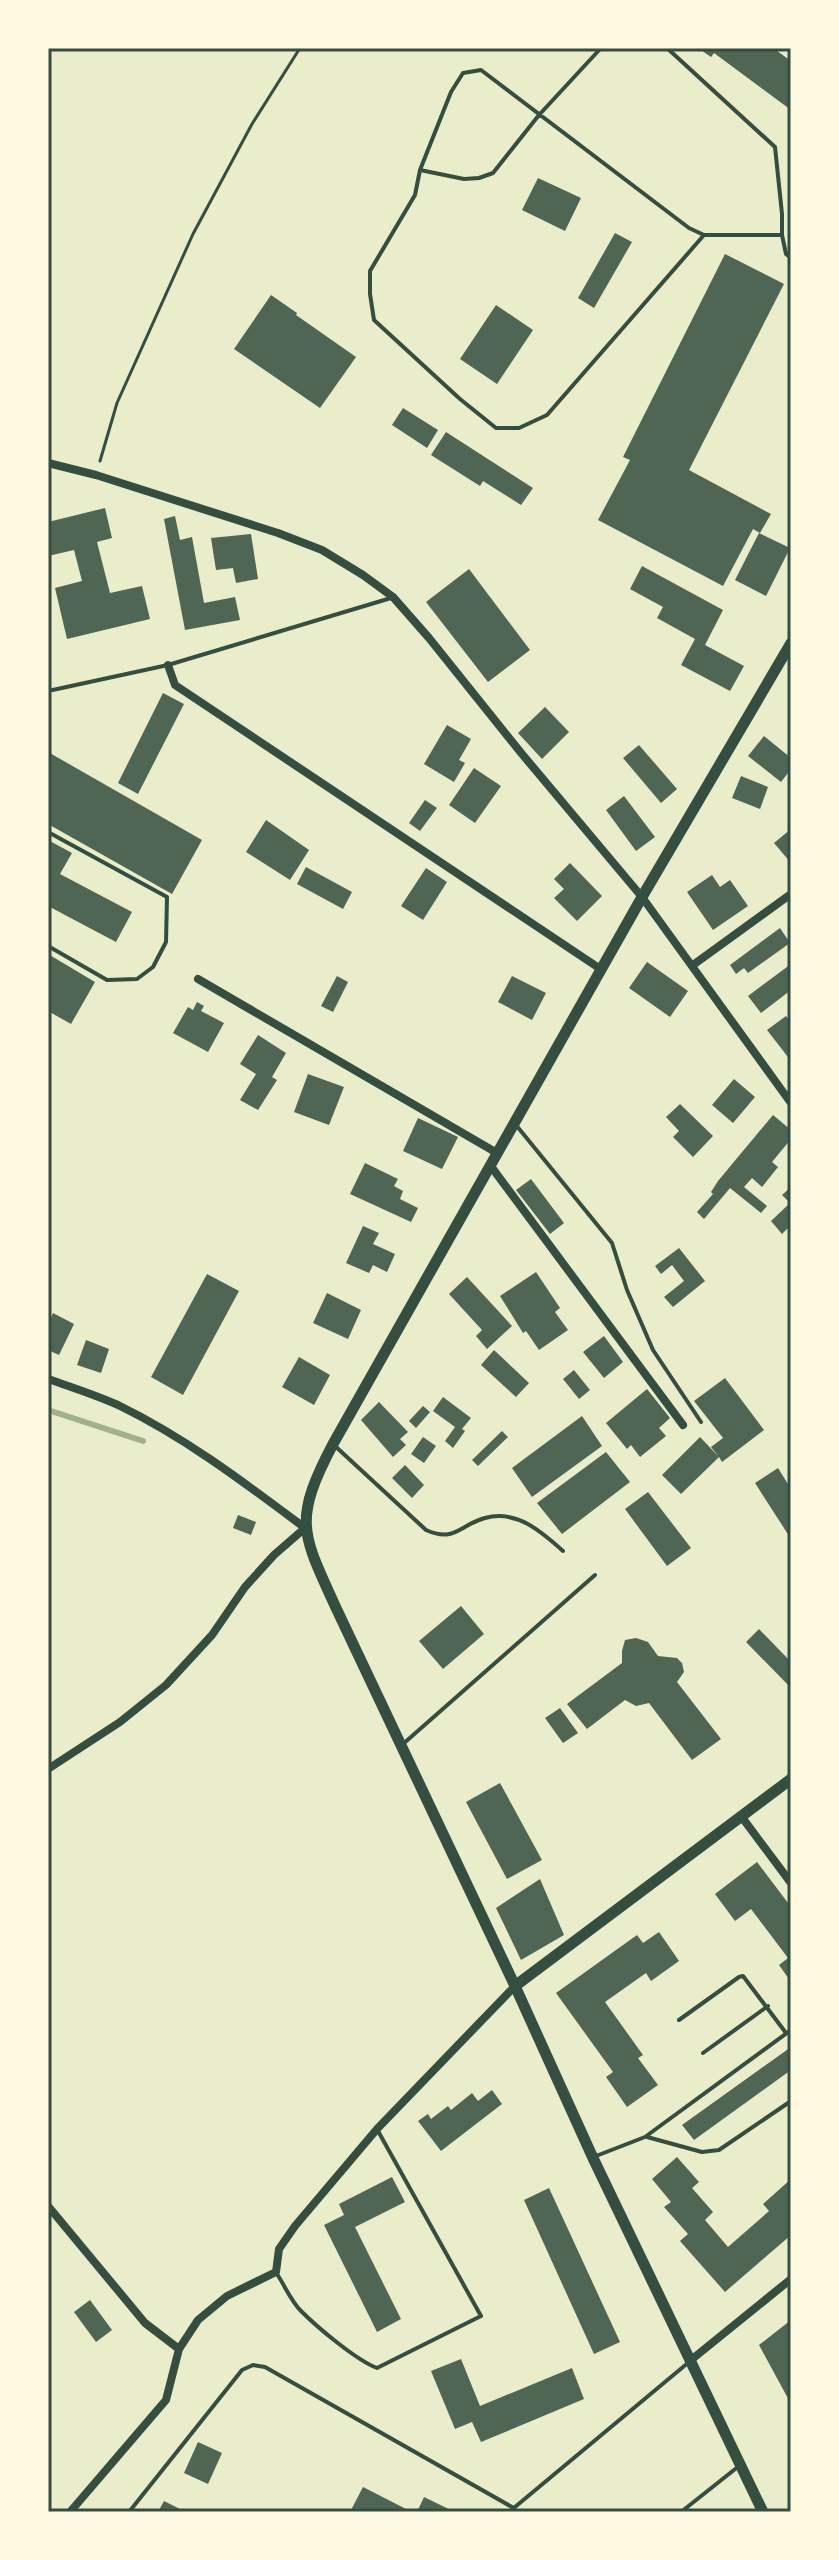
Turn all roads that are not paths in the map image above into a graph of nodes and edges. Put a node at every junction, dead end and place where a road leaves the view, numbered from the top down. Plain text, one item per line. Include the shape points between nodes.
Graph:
1 (601, 48) edge
2 (667, 48) edge
3 (539, 115) junction
4 (420, 170) junction
5 (704, 235) junction
6 (782, 235) junction
7 (791, 258) edge
8 (48, 463) edge
9 (393, 597) junction
10 (791, 643) edge
11 (168, 665) junction
12 (48, 691) edge
13 (48, 832) edge
14 (791, 894) edge
15 (642, 897) junction
16 (48, 946) edge
17 (693, 965) junction
18 (602, 970) junction
19 (198, 979) dead end
20 (791, 1103) edge
21 (515, 1123) junction
22 (497, 1153) junction
23 (490, 1165) junction
24 (48, 1379) edge
25 (701, 1422) dead end
26 (683, 1425) dead end
27 (333, 1444) junction
28 (305, 1528) junction
29 (563, 1551) dead end
30 (595, 1575) dead end
31 (401, 1745) junction
32 (48, 1769) edge
33 (791, 1779) edge
34 (741, 1816) junction
35 (791, 1883) edge
36 (515, 1986) junction
37 (768, 2006) junction
38 (679, 2020) dead end
39 (789, 2032) edge
40 (703, 2053) dead end
41 (791, 2101) edge
42 (377, 2129) junction
43 (645, 2137) junction
44 (593, 2158) junction
45 (48, 2206) edge
46 (276, 2272) junction
47 (791, 2279) edge
48 (179, 2349) junction
49 (691, 2360) junction
50 (741, 2465) junction
51 (512, 2510) edge
52 (70, 2512) edge
53 (129, 2512) edge
54 (681, 2512) edge
55 (763, 2512) edge

1 - 3 lane
2 - 6 lane via 775,147
3 - 4 lane via 493,173 464,179
3 - 4 lane via 481,70 463,73
3 - 5 lane
4 - 5 lane via 415,195 370,271 374,320 496,428 519,428 547,415
5 - 6 lane
6 - 7 lane
8 - 9 street via 322,550
9 - 11 lane
9 - 15 street
10 - 15 main road
11 - 12 lane
11 - 18 street via 175,685
13 - 16 lane via 167,897 166,942 153,967 137,979 107,980
14 - 17 street
15 - 17 street
15 - 18 main road
17 - 20 street
18 - 21 main road
19 - 22 street
21 - 22 main road
21 - 25 lane via 612,1243 653,1350
22 - 23 main road
23 - 26 street
23 - 27 main road
24 - 28 street via 158,1426
27 - 28 main road via 314,1482
27 - 29 lane via 426,1530 452,1535 486,1517 502,1516 522,1520
28 - 31 main road via 313,1559
28 - 32 street via 245,1587 212,1635 166,1685
30 - 31 lane
31 - 36 main road
33 - 34 main road
34 - 35 street
34 - 36 main road
36 - 42 street
36 - 44 main road
37 - 38 lane via 748,1979 739,1977
37 - 39 lane
37 - 40 lane
39 - 43 lane
41 - 43 lane via 719,2150 702,2152
42 - 46 street via 295,2226 279,2249
42 - 46 lane via 481,2316 377,2368 299,2309
43 - 44 lane
44 - 49 main road
45 - 48 street via 145,2323
46 - 48 street via 227,2296 198,2320
47 - 49 street
48 - 52 street via 166,2400
49 - 50 main road
49 - 51 lane
50 - 54 lane
50 - 55 main road
51 - 53 lane via 265,2367 253,2365 242,2370

